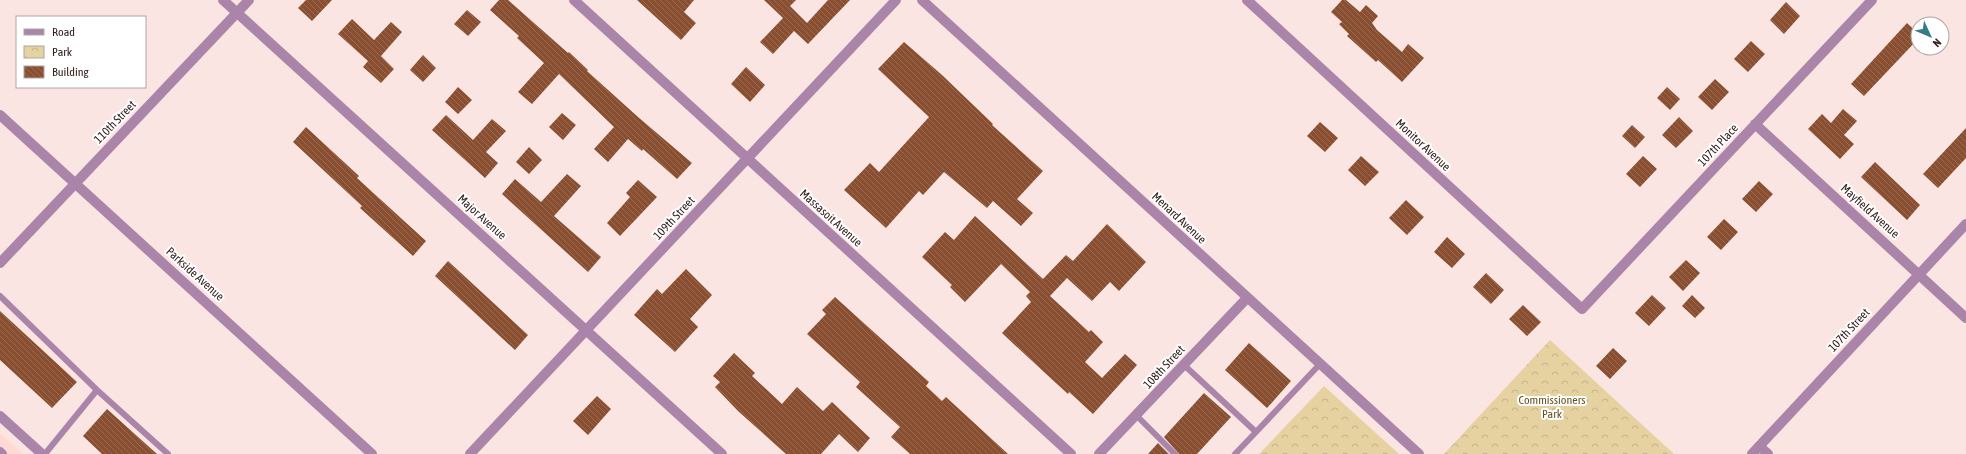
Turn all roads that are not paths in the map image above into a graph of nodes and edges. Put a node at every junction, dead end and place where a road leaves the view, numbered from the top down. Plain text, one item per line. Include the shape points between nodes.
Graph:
1 (223, 0) edge
2 (249, 0) edge
3 (574, 0) edge
4 (896, 0) edge
5 (922, 0) edge
6 (1247, 0) edge
7 (1872, 0) edge
8 (237, 13) junction
9 (0, 115) edge
10 (1755, 124) junction
11 (747, 159) junction
12 (75, 182) junction
13 (1966, 224) edge
14 (0, 263) edge
15 (1919, 274) junction
16 (0, 296) edge
17 (1247, 298) junction
18 (1582, 309) joint
19 (1966, 318) edge
20 (587, 330) junction
21 (1320, 364) junction
22 (1184, 365) junction
23 (97, 390) junction
24 (1136, 415) junction
25 (0, 416) edge
26 (1256, 432) junction
27 (1756, 450) edge
28 (42, 454) edge
29 (45, 454) edge
30 (168, 454) edge
31 (372, 454) edge
32 (470, 454) edge
33 (722, 454) edge
34 (1071, 454) edge
35 (1099, 454) edge
36 (1175, 454) edge
37 (1235, 454) edge
38 (1419, 454) edge
39 (1768, 454) edge

1 - 8 street, Major Avenue
2 - 8 street, 110th Street
3 - 11 street, Massasoit Avenue
4 - 11 street, 109th Street
5 - 17 street, Menard Avenue
6 - 18 street, Monitor Avenue
7 - 10 street, 107th Place
8 - 12 street, 110th Street
8 - 20 street, Major Avenue
9 - 12 street, Parkside Avenue
10 - 15 street, Mayfield Avenue
10 - 18 street, 107th Place
11 - 20 street, 109th Street
11 - 34 street, Massasoit Avenue
12 - 14 street, 110th Street
12 - 31 street, Parkside Avenue
13 - 15 street, 107th Street
15 - 19 street, Mayfield Avenue
15 - 27 street, 107th Street
16 - 23 lane
17 - 21 street, Menard Avenue
17 - 22 street, 108th Street
20 - 32 street, 109th Street
20 - 33 street, Major Avenue
21 - 26 lane
21 - 38 street, Menard Avenue
22 - 24 street, 108th Street
22 - 26 lane
23 - 29 lane
23 - 30 lane
24 - 35 street, 108th Street
24 - 36 lane
25 - 28 street
26 - 37 lane
27 - 39 street

